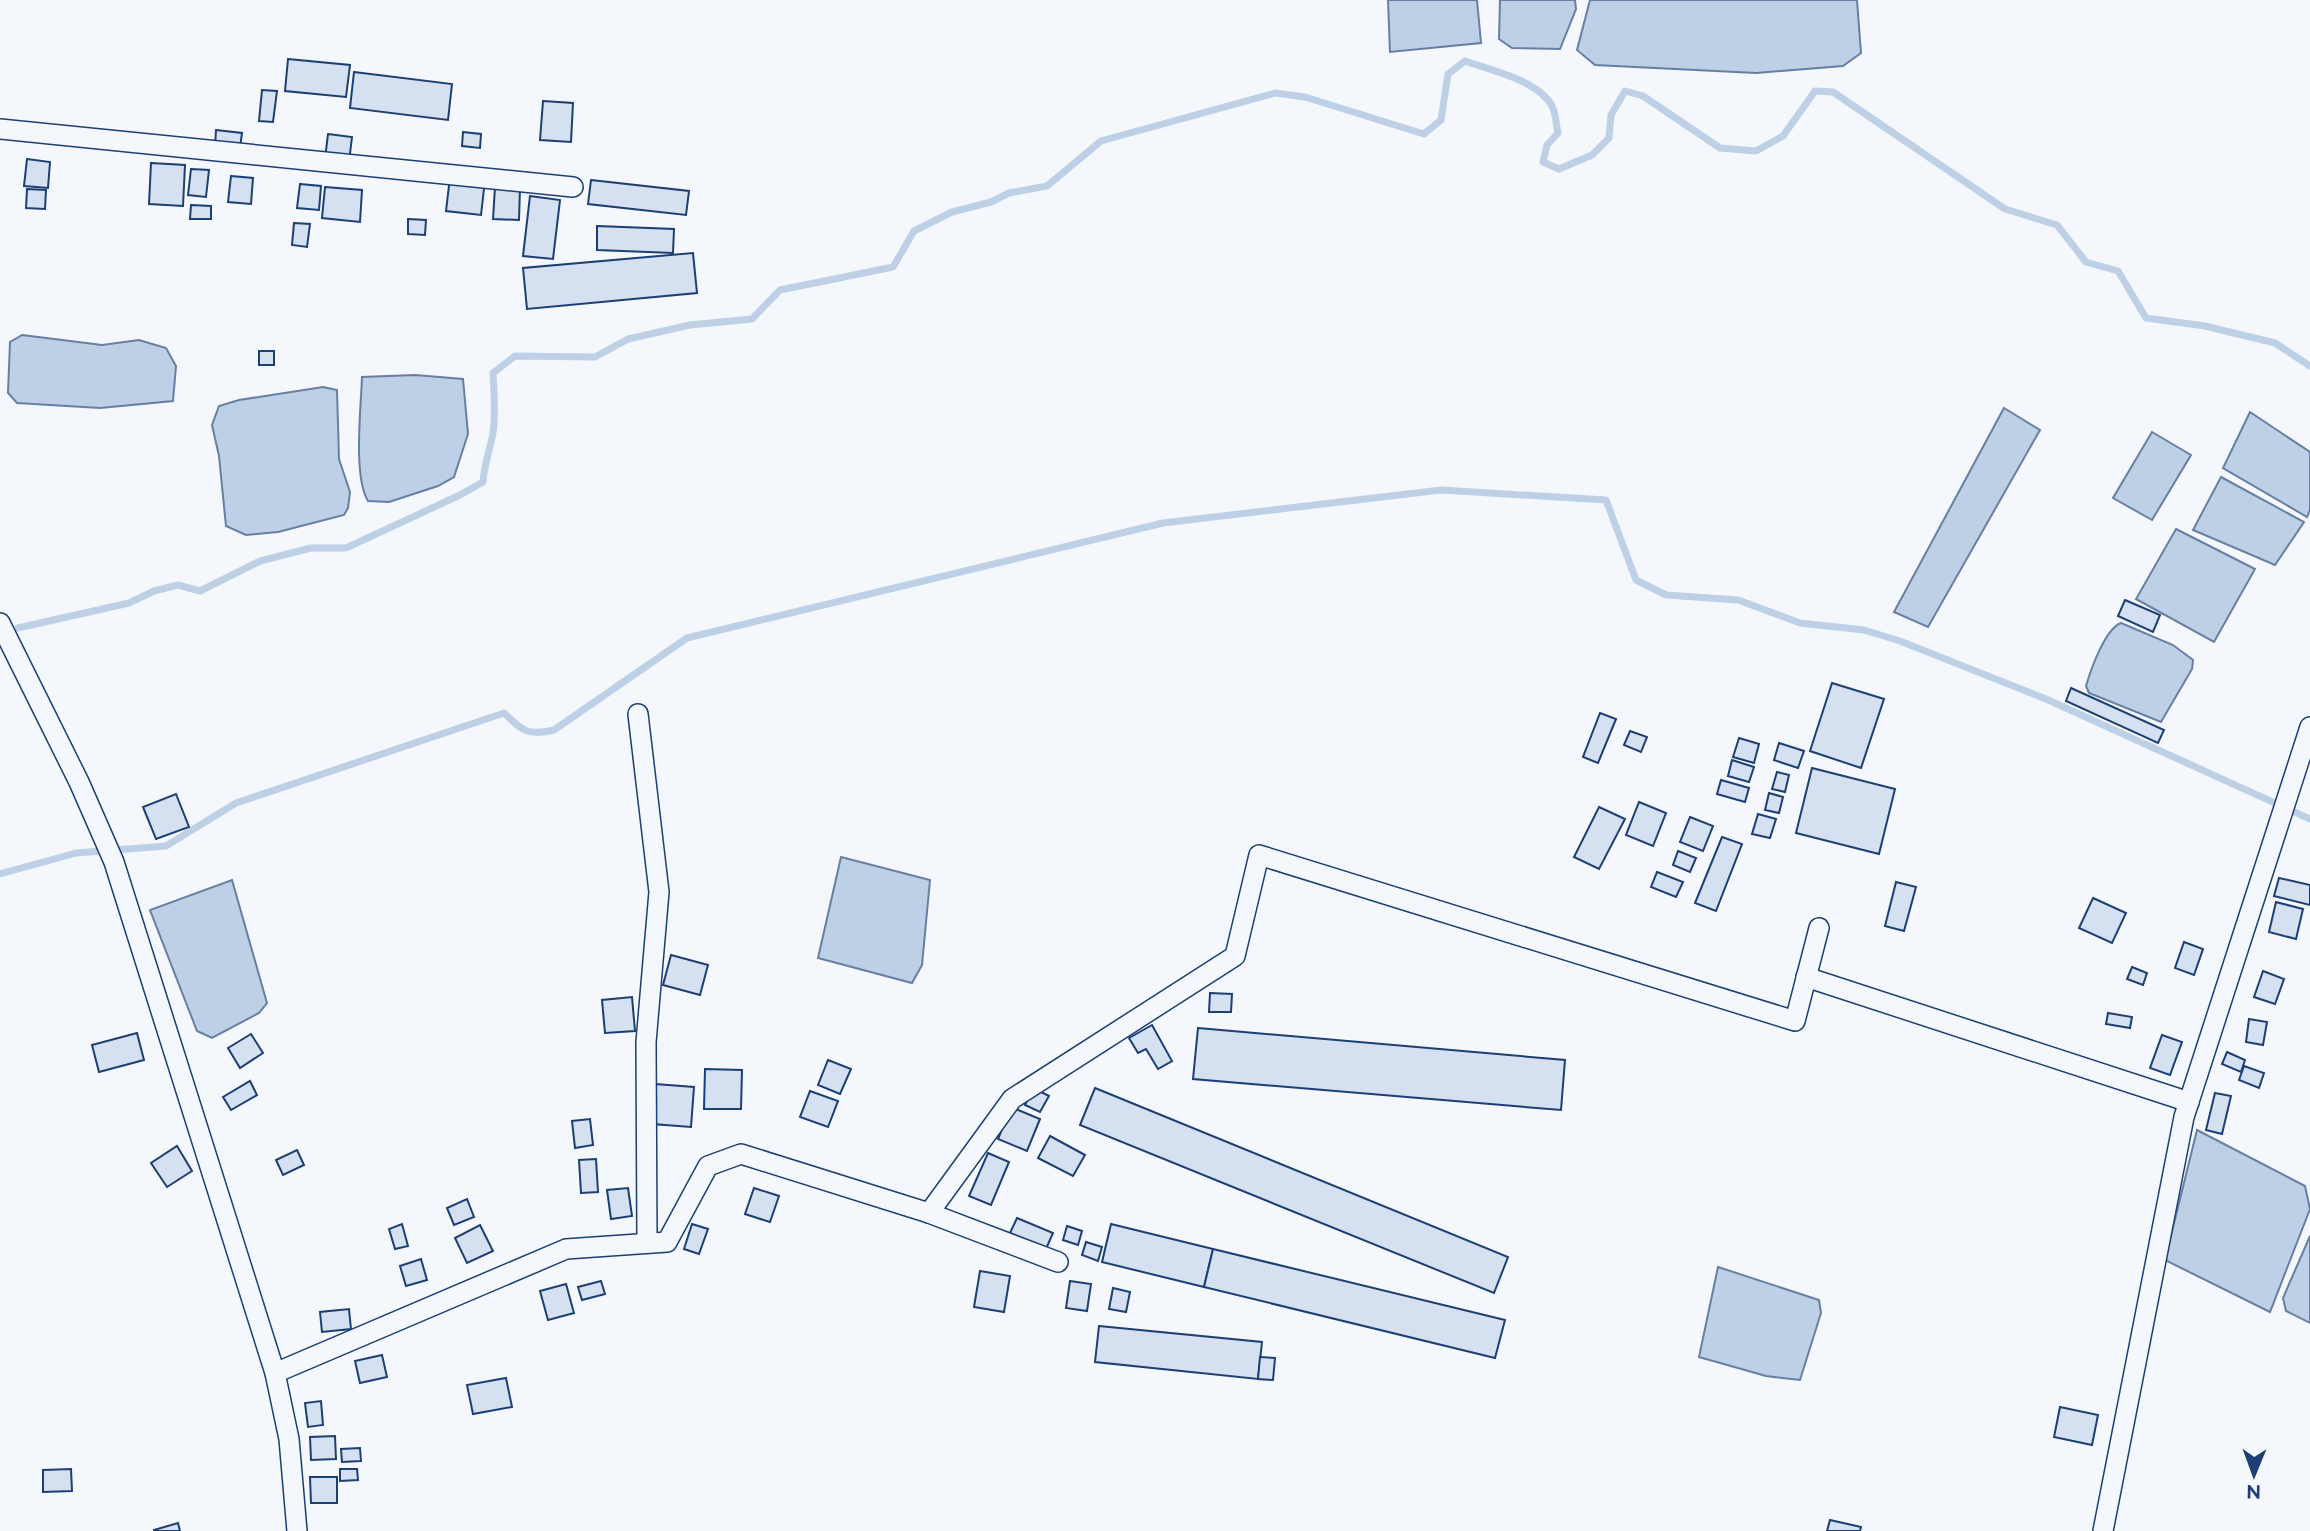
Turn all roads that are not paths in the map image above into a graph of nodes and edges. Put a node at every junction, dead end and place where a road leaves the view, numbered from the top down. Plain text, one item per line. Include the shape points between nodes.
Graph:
1 (0, 129) edge
2 (573, 187) dead end
3 (0, 623) edge
4 (638, 713) dead end
5 (2310, 727) edge
6 (1819, 928) dead end
7 (1806, 977) junction
8 (2189, 1102) junction
9 (929, 1213) junction
10 (647, 1244) junction
11 (1058, 1262) dead end
12 (275, 1373) junction
13 (297, 1531) edge
14 (2103, 1531) edge

1 - 2 street
3 - 12 street via 114,862
4 - 10 street via 659,892 646,1042
5 - 8 street
6 - 7 street
7 - 8 street
7 - 9 street via 1795,1021 1259,855 1235,956 1012,1099
8 - 14 street
9 - 10 street via 741,1154 708,1166 667,1242
9 - 11 street
10 - 12 street via 566,1250
12 - 13 street via 289,1440

